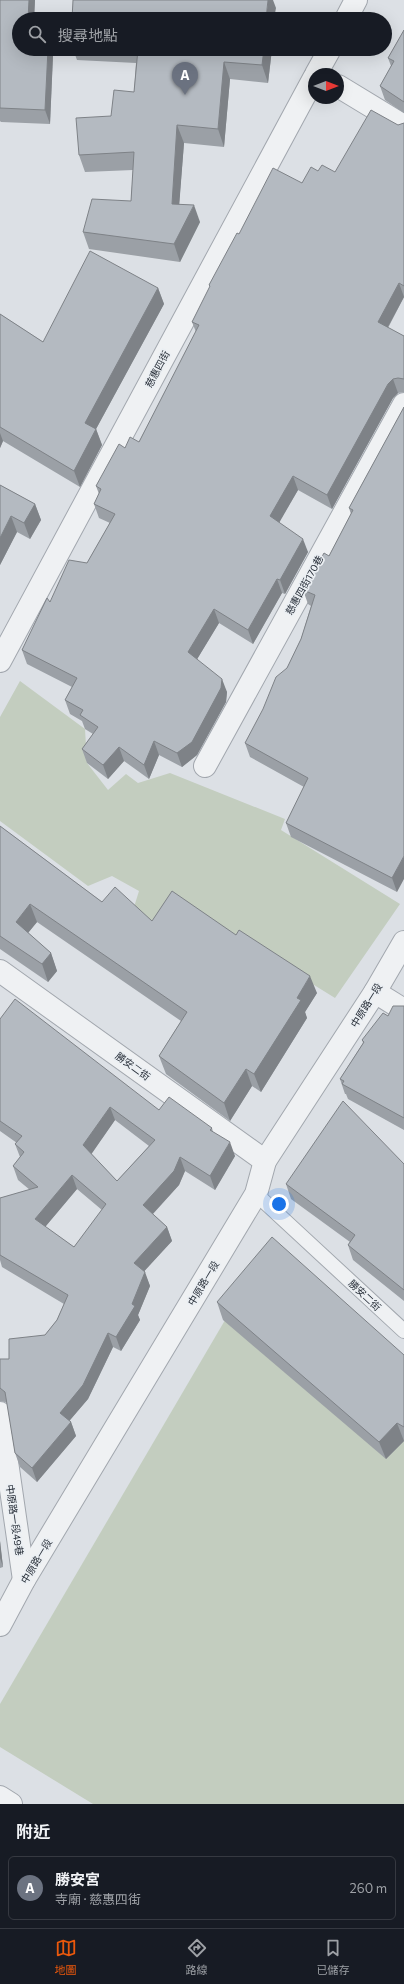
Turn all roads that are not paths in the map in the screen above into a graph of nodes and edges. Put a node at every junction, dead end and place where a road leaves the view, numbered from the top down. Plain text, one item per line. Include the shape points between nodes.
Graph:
1 (356, 0) edge
2 (350, 12) edge
3 (326, 56) edge
4 (320, 68) edge
5 (308, 90) edge
6 (344, 90) edge
7 (404, 126) edge
8 (404, 404) edge
9 (0, 661) edge
10 (205, 766) dead end
11 (404, 942) edge
12 (0, 971) edge
13 (375, 992) junction
14 (404, 1010) edge
15 (265, 1161) junction
16 (256, 1194) junction
17 (404, 1332) edge
18 (0, 1413) edge
19 (24, 1580) junction
20 (0, 1624) edge
21 (0, 1798) edge
22 (11, 1804) edge

1 - 2 street
3 - 4 street, 慈惠四街
5 - 9 street, 慈惠四街
6 - 7 street
8 - 10 street, 慈惠四街170巷
11 - 13 street, 中原路一段
12 - 15 street, 勝安二街
13 - 14 street
13 - 15 street, 中原路一段
15 - 16 street, 中原路一段
16 - 17 lane, 勝安二街
16 - 19 street, 中原路一段
18 - 19 street, 中原路一段49巷
19 - 20 street, 中原路一段
21 - 22 street

